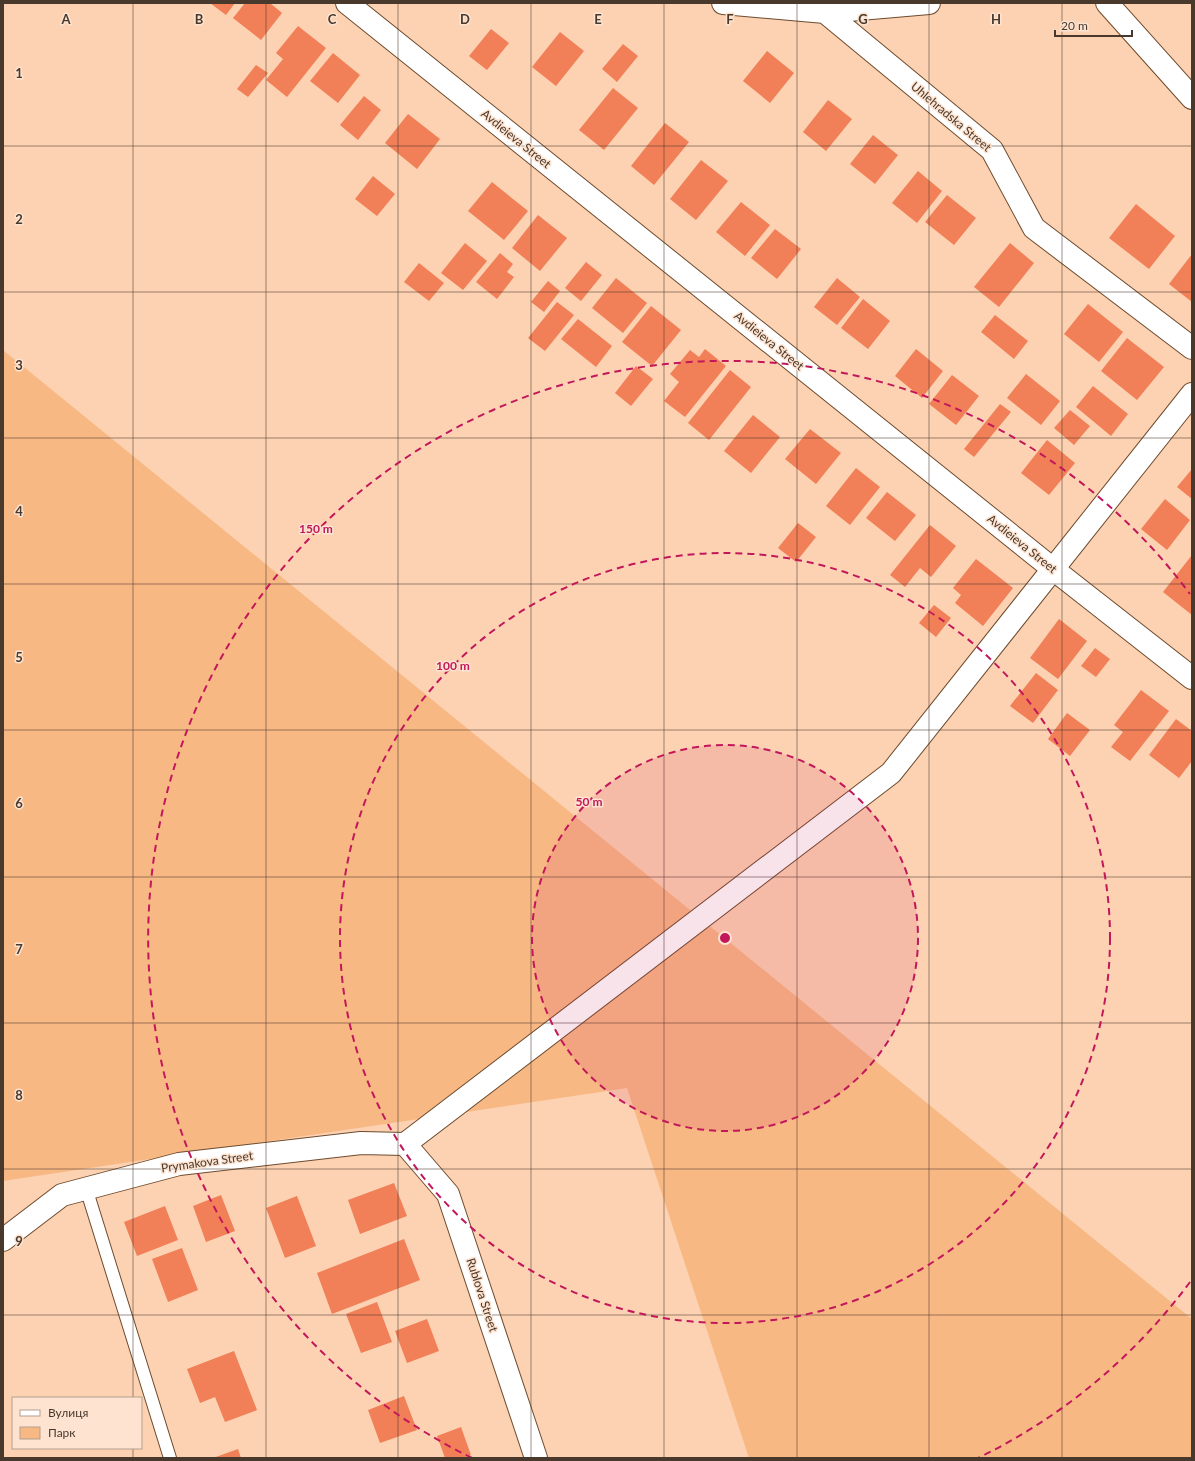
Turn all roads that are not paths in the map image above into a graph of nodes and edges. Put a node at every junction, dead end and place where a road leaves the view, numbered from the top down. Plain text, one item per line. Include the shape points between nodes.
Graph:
1 (347, 3) edge
2 (723, 3) edge
3 (929, 3) edge
4 (1107, 3) edge
5 (825, 12) junction
6 (1192, 98) edge
7 (1192, 348) edge
8 (1192, 394) edge
9 (1053, 569) junction
10 (1192, 678) edge
11 (405, 1144) junction
12 (86, 1188) junction
13 (3, 1240) edge
14 (170, 1458) edge
15 (536, 1458) edge

1 - 9 street, Avdieieva Street
2 - 5 street
3 - 5 street
4 - 6 street
5 - 7 street, Uhlehradska Street via 992,150 1034,228
8 - 9 street
9 - 10 street, Avdieieva Street
9 - 11 street via 891,774
11 - 12 street, Prymakova Street via 361,1143 179,1164
11 - 15 street, Rublova Street via 448,1194
12 - 13 street, Prymakova Street via 62,1194
12 - 14 lane

